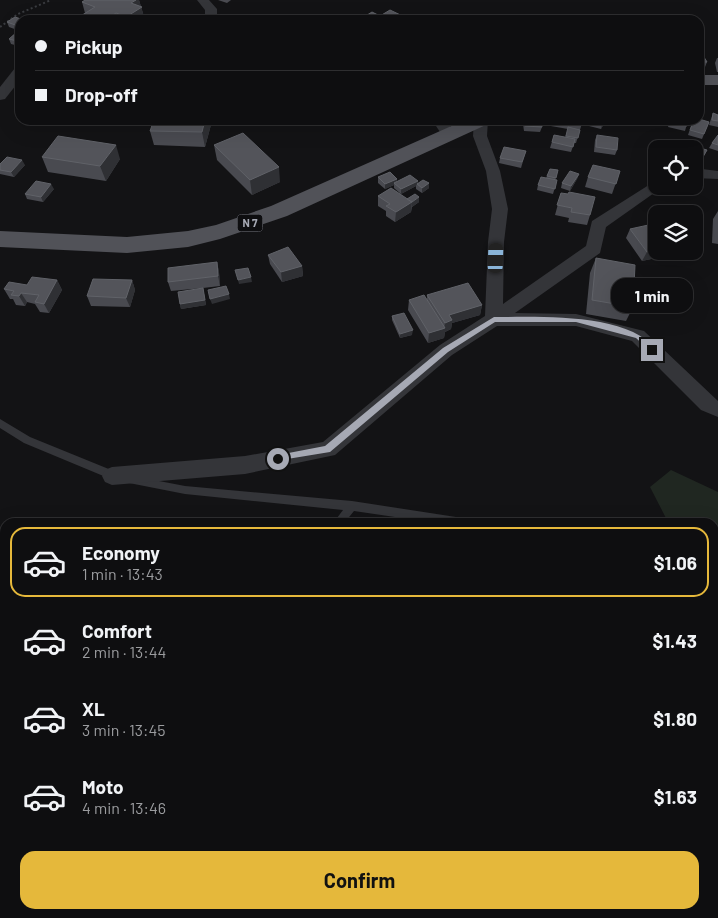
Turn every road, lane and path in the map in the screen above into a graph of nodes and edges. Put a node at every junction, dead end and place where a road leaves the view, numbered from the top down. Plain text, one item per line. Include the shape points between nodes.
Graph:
1 (51, 0) edge
2 (203, 0) edge
3 (17, 15) edge
4 (211, 15) edge
5 (15, 16) edge
6 (0, 27) edge
7 (15, 77) edge
8 (704, 80) edge
9 (718, 80) edge
10 (0, 96) edge
11 (458, 125) edge
12 (481, 125) edge
13 (444, 128) edge
14 (703, 174) edge
15 (714, 175) dead end
16 (648, 192) edge
17 (0, 238) edge
18 (494, 319) junction
19 (718, 409) edge
20 (0, 423) edge
21 (112, 476) junction
22 (352, 506) junction
23 (342, 518) edge
24 (430, 518) edge

1 - 3 path
2 - 4 street via 211,9
5 - 6 path
7 - 10 street
8 - 9 main road
11 - 13 main road, N 7
12 - 18 street via 480,136 493,171 500,210
13 - 17 main road, N 7 via 279,211 220,232 188,239 127,244
14 - 15 street
16 - 18 street via 598,225 594,249
18 - 19 street via 576,320 638,336 708,405
18 - 21 street via 446,350 328,449 245,465
20 - 21 lane via 27,440
21 - 22 lane via 185,490
22 - 23 lane
22 - 24 lane

